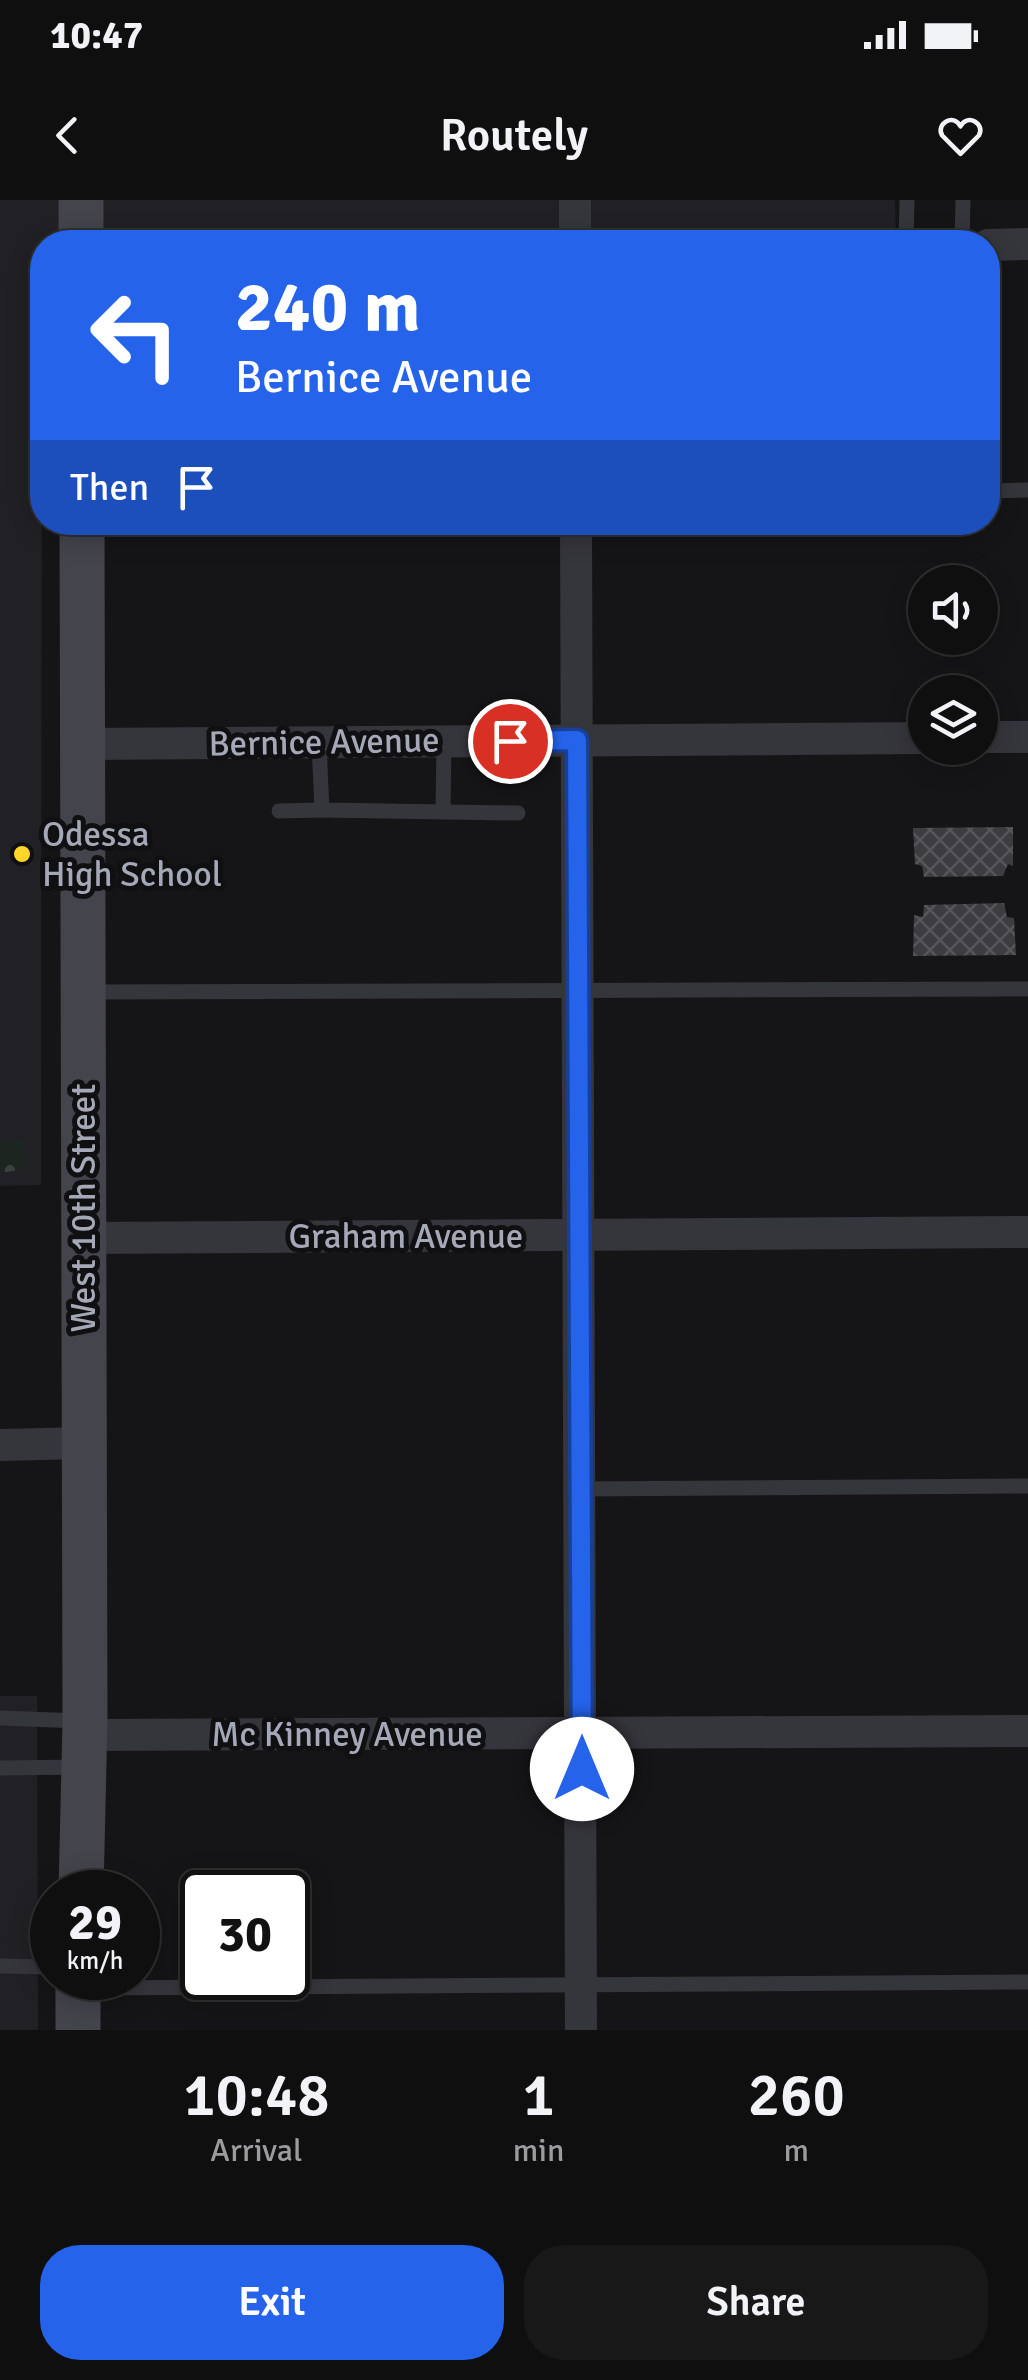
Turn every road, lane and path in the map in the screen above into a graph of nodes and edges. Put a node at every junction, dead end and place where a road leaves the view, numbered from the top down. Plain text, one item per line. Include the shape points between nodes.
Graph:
1 (81, 200) edge
2 (574, 200) edge
3 (907, 200) edge
4 (963, 200) edge
5 (81, 230) edge
6 (575, 230) edge
7 (906, 230) edge
8 (962, 230) edge
9 (1028, 244) edge
10 (1000, 245) edge
11 (1028, 490) edge
12 (1000, 491) edge
13 (82, 535) edge
14 (576, 535) edge
15 (998, 737) edge
16 (1028, 737) edge
17 (908, 738) edge
18 (577, 740) junction
19 (444, 741) junction
20 (320, 742) junction
21 (82, 744) junction
22 (322, 810) junction
23 (279, 811) dead end
24 (444, 812) junction
25 (518, 814) dead end
26 (1028, 988) edge
27 (83, 992) junction
28 (578, 994) junction
29 (1028, 1232) edge
30 (579, 1235) junction
31 (83, 1238) junction
32 (84, 1444) junction
33 (0, 1445) edge
34 (1028, 1486) edge
35 (580, 1489) junction
36 (0, 1718) edge
37 (1028, 1731) edge
38 (582, 1733) junction
39 (85, 1741) junction
40 (0, 1768) edge
41 (82, 1870) edge
42 (0, 1966) edge
43 (30, 1976) edge
44 (1028, 1982) edge
45 (583, 1984) junction
46 (160, 1990) edge
47 (582, 2030) edge

1 - 5 street
2 - 6 street
3 - 7 lane
4 - 8 lane
9 - 10 street
11 - 12 lane
13 - 21 street, West 10th Street
14 - 18 street
15 - 16 street
17 - 18 street, Bernice Avenue
18 - 19 street, Bernice Avenue
18 - 28 street
19 - 20 street, Bernice Avenue
19 - 24 lane
20 - 21 street, Bernice Avenue
20 - 22 lane
21 - 27 street, West 10th Street
22 - 23 lane
22 - 24 lane
24 - 25 lane
26 - 28 lane
27 - 28 lane
27 - 31 street, West 10th Street
28 - 30 street
29 - 30 street, Graham Avenue
30 - 31 street, Graham Avenue
30 - 35 street
31 - 32 street, West 10th Street
32 - 33 street
32 - 39 street, West 10th Street
34 - 35 lane
35 - 38 street
36 - 39 lane
37 - 38 street, Mc Kinney Avenue
38 - 39 street, Mc Kinney Avenue
38 - 45 street
39 - 40 lane
39 - 41 street, West 10th Street
42 - 43 lane
44 - 45 lane
45 - 46 lane
45 - 47 street

